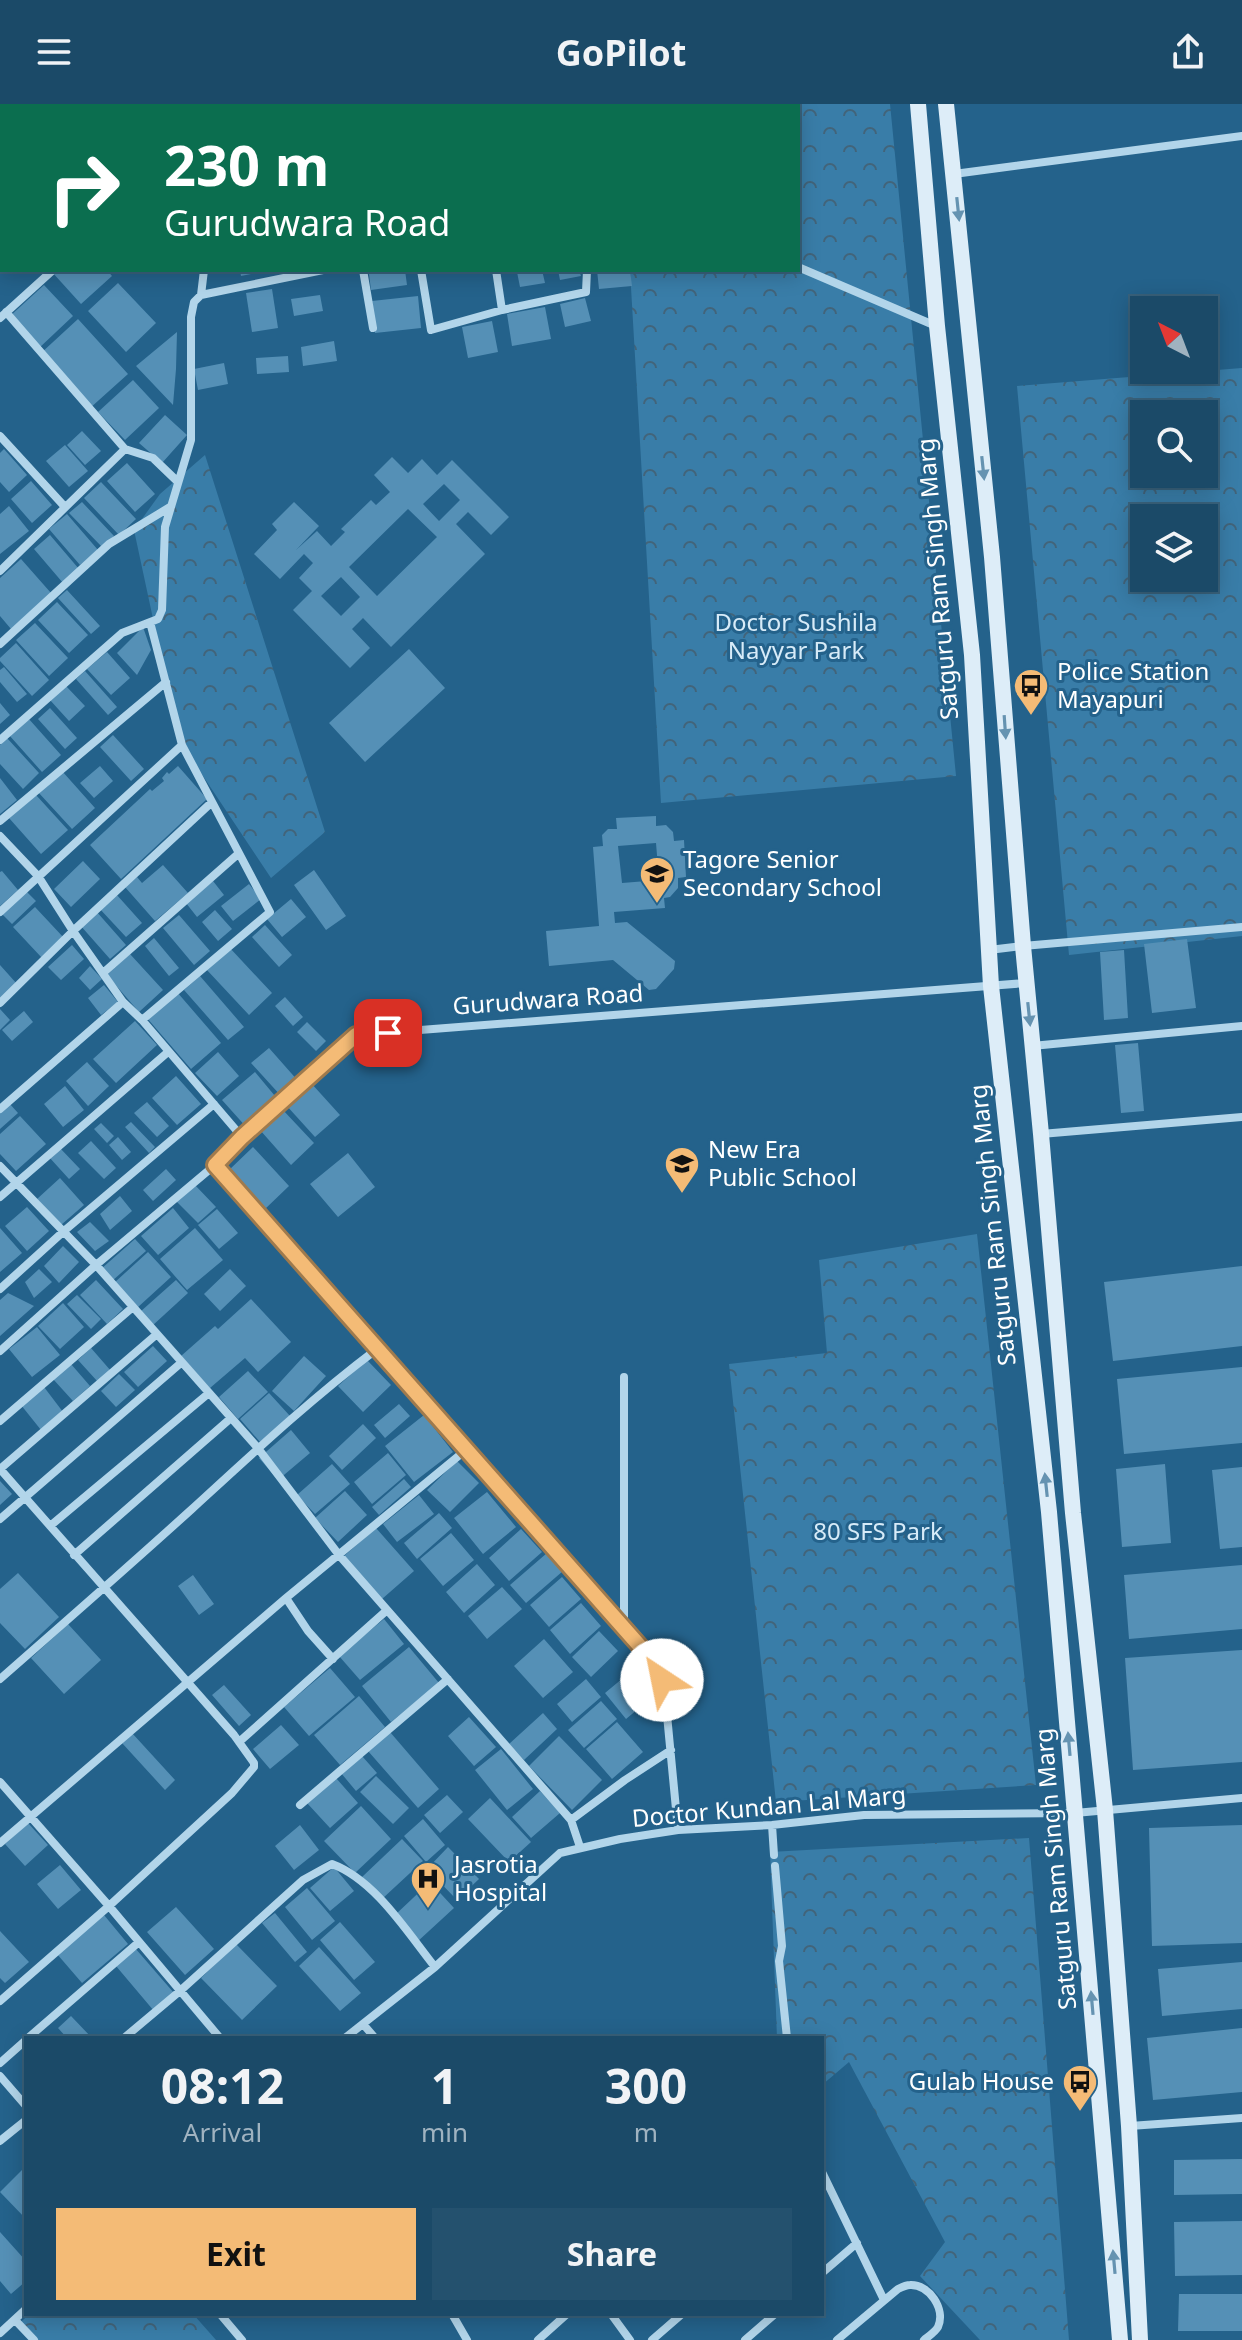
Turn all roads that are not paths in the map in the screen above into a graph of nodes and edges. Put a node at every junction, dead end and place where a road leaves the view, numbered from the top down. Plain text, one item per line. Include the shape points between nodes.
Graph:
1 (918, 104) edge
2 (946, 104) edge
3 (1242, 136) edge
4 (954, 174) junction
5 (800, 268) edge
6 (51, 272) edge
7 (204, 272) edge
8 (363, 272) edge
9 (421, 272) edge
10 (496, 272) edge
11 (587, 272) edge
12 (296, 273) edge
13 (201, 295) junction
14 (502, 310) junction
15 (3, 315) edge
16 (937, 326) junction
17 (373, 328) dead end
18 (0, 436) edge
19 (125, 449) junction
20 (178, 482) junction
21 (65, 507) junction
22 (170, 507) junction
23 (0, 571) edge
24 (150, 622) junction
25 (0, 644) edge
26 (166, 682) junction
27 (0, 740) edge
28 (182, 745) junction
29 (212, 802) junction
30 (0, 821) edge
31 (0, 836) edge
32 (238, 854) junction
33 (38, 876) junction
34 (0, 912) edge
35 (1242, 927) edge
36 (73, 931) junction
37 (1023, 946) junction
38 (989, 950) junction
39 (103, 973) junction
40 (1026, 983) junction
41 (991, 986) junction
42 (123, 1002) junction
43 (0, 1003) edge
44 (142, 1020) junction
45 (1242, 1026) edge
46 (1032, 1046) junction
47 (168, 1052) junction
48 (214, 1104) junction
49 (0, 1109) edge
50 (1242, 1117) edge
51 (1041, 1134) junction
52 (242, 1137) junction
53 (215, 1165) junction
54 (0, 1166) edge
55 (17, 1183) junction
56 (0, 1197) edge
57 (64, 1231) junction
58 (96, 1265) junction
59 (0, 1289) edge
60 (133, 1307) junction
61 (157, 1334) junction
62 (377, 1349) junction
63 (0, 1351) edge
64 (182, 1362) junction
65 (624, 1377) dead end
66 (209, 1393) junction
67 (231, 1418) junction
68 (0, 1421) edge
69 (257, 1447) junction
70 (467, 1449) junction
71 (0, 1469) edge
72 (25, 1497) junction
73 (0, 1519) edge
74 (50, 1526) junction
75 (74, 1555) junction
76 (339, 1555) junction
77 (103, 1588) junction
78 (286, 1598) junction
79 (386, 1611) junction
80 (624, 1629) junction
81 (333, 1659) junction
82 (0, 1679) edge
83 (448, 1679) junction
84 (187, 1683) junction
85 (239, 1742) junction
86 (671, 1750) junction
87 (0, 1782) edge
88 (1242, 1798) edge
89 (300, 1805) dead end
90 (1105, 1810) junction
91 (1075, 1813) junction
92 (30, 1816) junction
93 (571, 1820) junction
94 (772, 1825) junction
95 (678, 1830) junction
96 (0, 1843) edge
97 (580, 1847) junction
98 (774, 1855) dead end
99 (775, 1866) dead end
100 (109, 1906) junction
101 (139, 1942) junction
102 (435, 1967) junction
103 (180, 1991) junction
104 (0, 2001) edge
105 (363, 2024) junction
106 (30, 2036) edge
107 (126, 2036) edge
108 (218, 2036) edge
109 (348, 2036) edge
110 (373, 2036) edge
111 (787, 2036) edge
112 (24, 2042) edge
113 (0, 2063) edge
114 (0, 2076) edge
115 (24, 2104) edge
116 (1242, 2118) edge
117 (24, 2122) edge
118 (1129, 2126) junction
119 (0, 2141) edge
120 (826, 2189) edge
121 (857, 2243) junction
122 (824, 2271) edge
123 (884, 2300) junction
124 (24, 2311) edge
125 (222, 2316) edge
126 (453, 2316) edge
127 (565, 2316) edge
128 (612, 2316) edge
129 (680, 2316) edge
130 (773, 2316) edge
131 (15, 2320) junction
132 (0, 2333) edge
133 (240, 2339) edge
134 (34, 2340) edge
135 (467, 2340) edge
136 (538, 2340) edge
137 (630, 2340) edge
138 (652, 2340) edge
139 (745, 2340) edge
140 (837, 2340) edge
141 (924, 2340) edge
142 (1120, 2340) edge
143 (1140, 2340) edge

1 - 16 main road, Satguru Ram Singh Marg
2 - 4 main road
3 - 4 street
4 -> 37 main road
5 - 16 street
6 - 15 street
7 - 13 street
8 - 17 street
9 - 14 street via 431,330
10 - 14 street
11 - 14 street via 586,292
12 - 13 street
13 - 20 street via 191,317 191,440
15 - 19 street
16 - 38 main road, Satguru Ram Singh Marg via 972,655
18 - 21 street
19 - 20 street via 153,458
19 - 21 street
20 - 22 street
21 - 23 street
22 - 24 street via 162,610
22 - 25 street via 109,544
24 - 26 street
24 - 27 street via 122,633
26 - 28 street
26 - 30 street
28 - 29 street
28 - 33 street
29 - 32 street
29 - 36 street
31 - 33 street
32 - 39 street
32 - 44 street via 270,912
33 - 34 street
33 - 36 street
35 - 37 street
36 - 39 street
36 - 43 street
37 - 38 street
37 - 40 main road
38 - 41 main road, Satguru Ram Singh Marg
39 - 42 street
40 - 41 street, Gurudwara Road
40 -> 46 main road
41 - 52 street, Gurudwara Road via 356,1035
91 -> 41 main road, Satguru Ram Singh Marg via 1049,1512
42 - 44 street
42 - 49 street
44 - 47 street
45 - 46 street
46 - 51 main road
47 - 48 street
47 - 55 street
48 - 52 street
48 - 57 street
50 - 51 street
51 - 90 main road
52 - 53 street, Gurudwara Road
53 - 58 street, Gurudwara Road
53 - 62 street
54 - 55 street
55 - 56 street
55 - 57 street
57 - 58 street
57 - 59 street
58 - 60 street
58 - 63 street, Gurudwara Road
60 - 61 street
60 - 68 street
61 - 64 street
61 - 71 street
62 - 69 street
62 - 70 street
64 - 66 street
64 - 72 street
65 - 80 street
66 - 67 street
66 - 74 street
67 - 69 street
67 - 75 street
69 - 76 street
69 - 77 street
70 - 76 street
70 - 80 street
71 - 72 street
72 - 73 street
72 - 74 street
74 - 75 street
75 - 77 street
76 - 78 street
76 - 79 street
77 - 82 street
77 - 84 street
78 - 81 street
78 - 84 street
79 - 81 street
79 - 83 street
80 - 86 street via 662,1677
81 - 85 street
83 - 89 street
83 - 93 street
84 - 85 street
84 - 92 street
85 - 100 street via 254,1763 251,1772
86 - 93 street
86 - 95 street
87 - 92 street
88 - 90 street, Doctor Kundan Lal Marg
90 - 91 street, Doctor Kundan Lal Marg
90 - 118 main road
91 - 94 street, Doctor Kundan Lal Marg via 864,1815
142 -> 91 main road, Satguru Ram Singh Marg
92 - 96 street
92 - 100 street
93 - 97 street
94 - 95 street, Doctor Kundan Lal Marg
94 - 98 street
95 - 97 street, Doctor Kundan Lal Marg
97 - 102 street, Doctor Kundan Lal Marg via 560,1853
99 - 111 street
100 - 101 street
100 - 104 street
101 - 103 street
101 - 106 street
102 - 103 street via 368,1885 332,1864 303,1880
102 - 105 street, Doctor Kundan Lal Marg
103 - 107 street
103 - 108 street
105 - 109 street, Doctor Kundan Lal Marg
105 - 110 street
112 - 113 street
114 - 115 street
116 - 118 street
117 - 119 street
118 - 143 main road
120 - 121 street
121 - 122 street
121 - 123 street
123 - 140 street
123 - 141 street via 910,2285 931,2295 941,2316 937,2329
124 - 131 street
125 - 133 street
126 - 135 street
127 - 136 street
128 - 137 street
129 - 138 street
130 - 139 street
131 - 132 street
131 - 134 street

